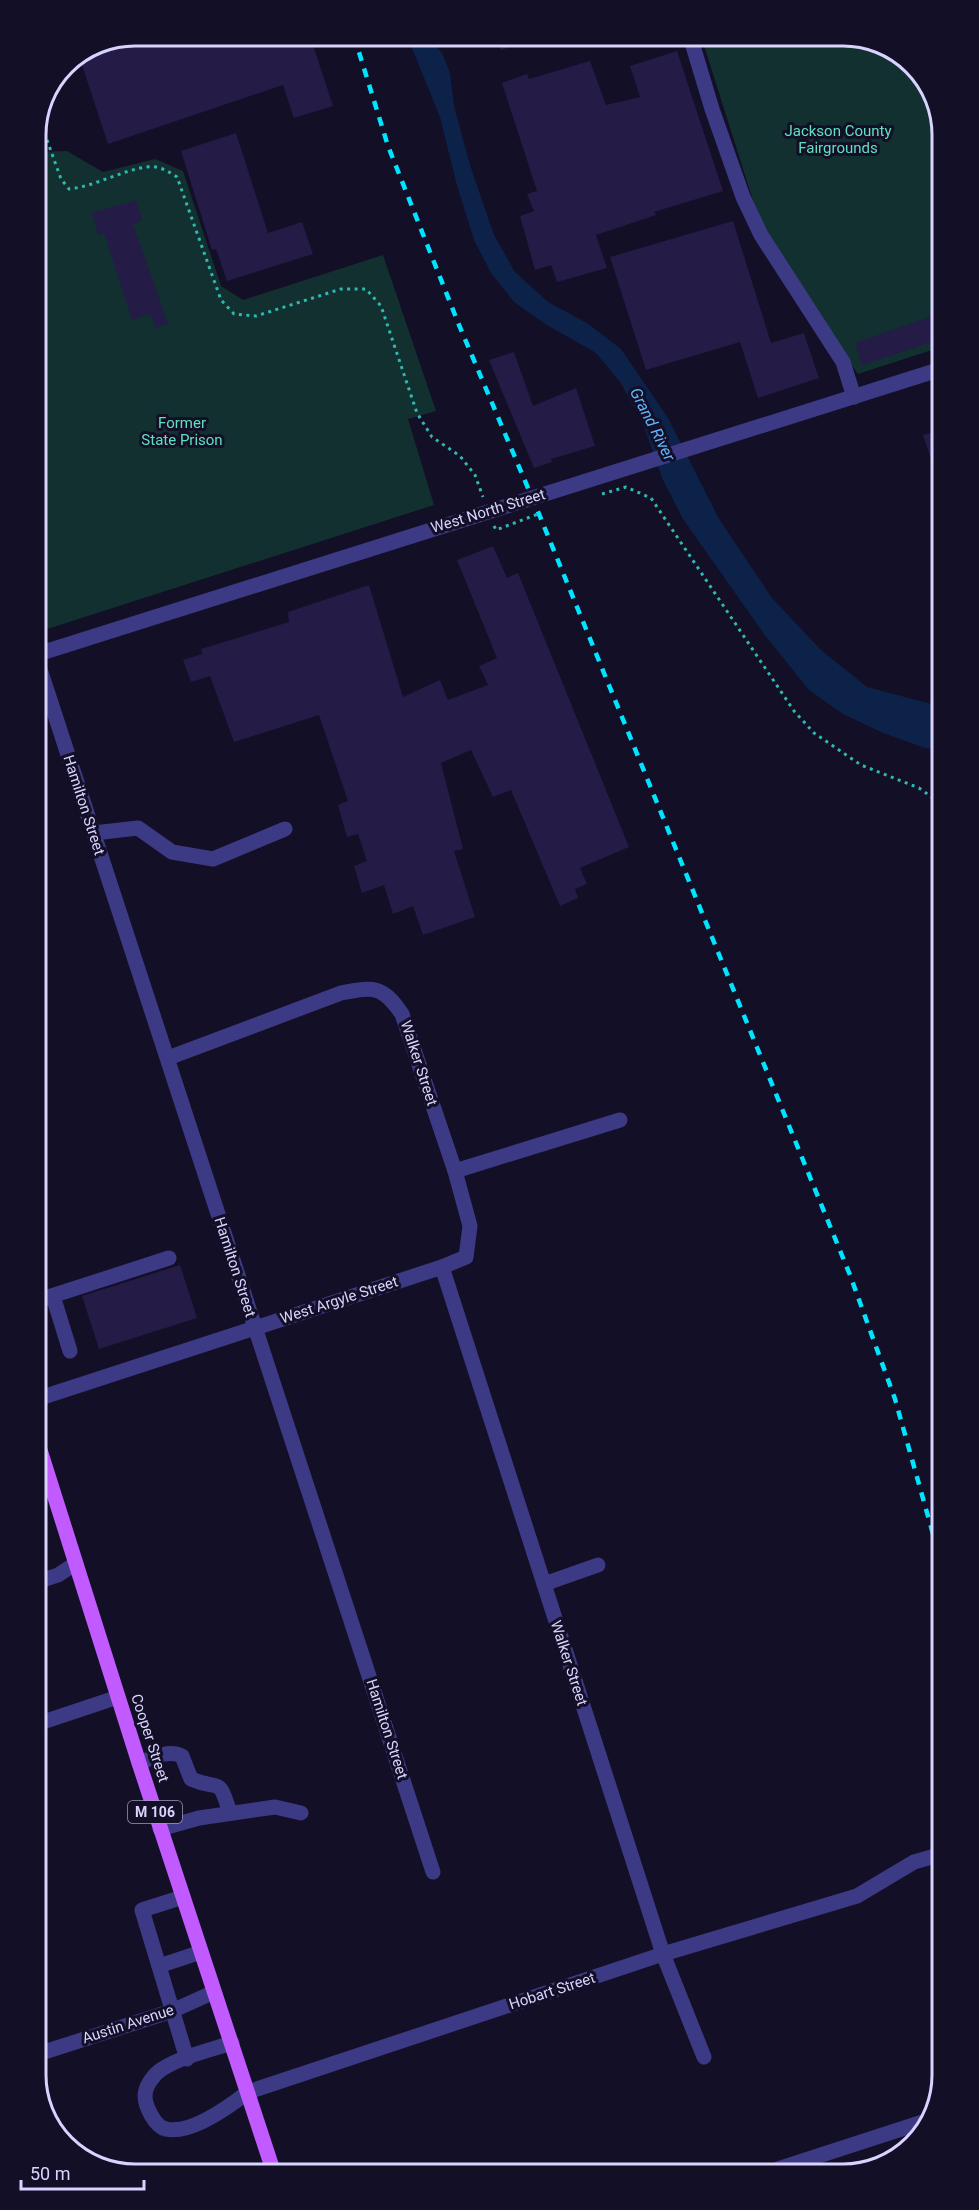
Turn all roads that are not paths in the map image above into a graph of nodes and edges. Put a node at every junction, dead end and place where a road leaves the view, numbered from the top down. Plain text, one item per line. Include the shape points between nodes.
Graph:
1 (693, 47) edge
2 (932, 372) edge
3 (854, 397) junction
4 (47, 651) edge
5 (47, 690) edge
6 (285, 829) dead end
7 (93, 833) junction
8 (168, 1058) junction
9 (620, 1120) dead end
10 (455, 1171) junction
11 (466, 1257) joint
12 (169, 1258) dead end
13 (442, 1267) junction
14 (46, 1298) edge
15 (255, 1327) junction
16 (70, 1351) dead end
17 (46, 1396) edge
18 (46, 1471) edge
19 (75, 1564) junction
20 (598, 1565) dead end
21 (46, 1579) edge
22 (544, 1584) junction
23 (118, 1697) junction
24 (46, 1721) edge
25 (139, 1763) junction
26 (230, 1813) junction
27 (301, 1813) dead end
28 (160, 1829) junction
29 (932, 1857) edge
30 (433, 1872) dead end
31 (183, 1897) junction
32 (201, 1952) junction
33 (663, 1953) junction
34 (159, 1966) junction
35 (214, 1992) junction
36 (172, 2011) junction
37 (232, 2043) junction
38 (46, 2051) edge
39 (704, 2057) dead end
40 (187, 2059) junction
41 (249, 2092) junction
42 (918, 2123) edge
43 (271, 2163) edge
44 (794, 2164) edge

1 - 3 street via 743,197 761,235 843,362
2 - 3 street, West North Street
3 - 4 street, West North Street
5 - 7 street, Hamilton Street
6 - 7 street via 213,859 172,852 138,828
7 - 8 street, Hamilton Street
8 - 10 street, Walker Street via 341,993 382,991 402,1014
8 - 15 street, Hamilton Street
9 - 10 street
10 - 11 street, Walker Street via 470,1226
11 - 13 street, West Argyle Street
12 - 14 street
13 - 15 street, West Argyle Street
13 - 22 street, Walker Street
14 - 16 street
15 - 17 street, West Argyle Street
15 - 30 street, Hamilton Street
18 - 19 main road, Cooper Street / M 106
19 - 21 street
19 - 23 main road, Cooper Street / M 106
20 - 22 street
22 - 33 street, Walker Street
23 - 24 street
23 - 25 main road, Cooper Street / M 106
25 - 26 street via 177,1753 191,1779 222,1789
25 - 28 main road, Cooper Street / M 106
26 - 27 street via 275,1807
26 - 28 street
28 - 31 main road, Cooper Street / M 106
29 - 33 street, Hobart Street via 914,1862 856,1896
31 - 32 main road, Cooper Street / M 106
31 - 34 street via 142,1910
32 - 34 street
32 - 35 main road, Cooper Street / M 106
33 - 39 street, Walker Street
33 - 41 street, Hobart Street
34 - 36 street
35 - 36 street, Austin Avenue
35 - 37 main road, Cooper Street / M 106
36 - 38 street, Austin Avenue
36 - 40 street
37 - 40 street
37 - 41 main road, Cooper Street / M 106
40 - 41 street, Hobart Street via 162,2069 152,2078 145,2096 158,2126 178,2130 226,2109
41 - 43 main road, Cooper Street / M 106
42 - 44 street

